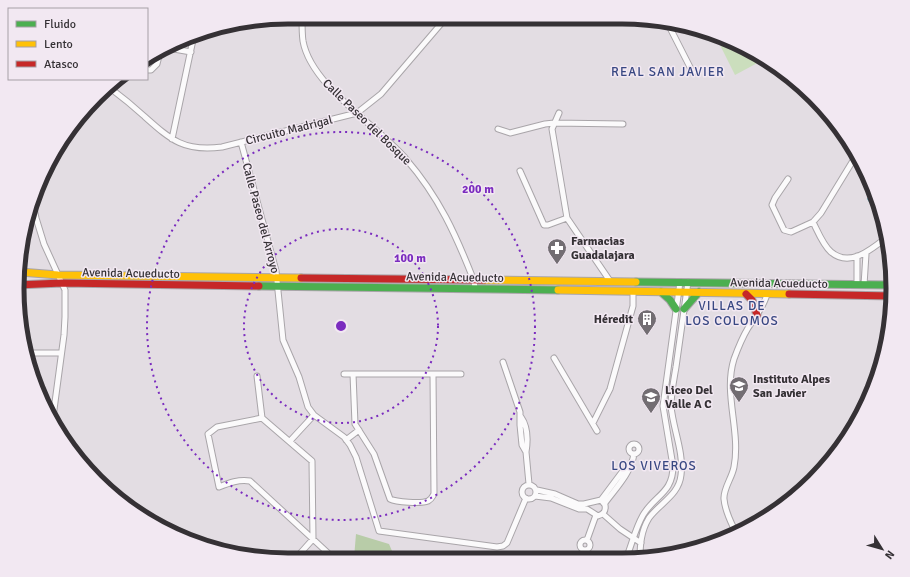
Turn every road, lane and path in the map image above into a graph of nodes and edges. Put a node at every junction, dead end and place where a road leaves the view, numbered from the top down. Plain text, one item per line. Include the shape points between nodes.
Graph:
1 (302, 24) edge
2 (441, 24) edge
3 (670, 29) edge
4 (193, 42) edge
5 (176, 49) edge
6 (191, 52) junction
7 (159, 58) edge
8 (148, 70) edge
9 (693, 73) dead end
10 (113, 91) edge
11 (357, 113) junction
12 (559, 113) dead end
13 (554, 123) junction
14 (623, 124) dead end
15 (498, 129) dead end
16 (172, 140) junction
17 (241, 142) junction
18 (853, 160) edge
19 (520, 171) dead end
20 (788, 179) dead end
21 (35, 213) edge
22 (567, 218) junction
23 (813, 222) junction
24 (882, 241) edge
25 (866, 254) junction
26 (857, 256) junction
27 (25, 272) edge
28 (58, 275) junction
29 (276, 278) junction
30 (610, 281) junction
31 (621, 281) junction
32 (680, 282) junction
33 (688, 282) junction
34 (62, 283) junction
35 (474, 284) junction
36 (24, 285) edge
37 (861, 285) junction
38 (886, 285) edge
39 (277, 286) junction
40 (620, 292) junction
41 (633, 292) junction
42 (661, 292) junction
43 (678, 292) junction
44 (699, 292) junction
45 (686, 293) junction
46 (746, 294) junction
47 (767, 294) junction
48 (886, 296) edge
49 (680, 309) junction
50 (757, 315) junction
51 (32, 353) edge
52 (61, 353) junction
53 (554, 358) dead end
54 (503, 362) dead end
55 (344, 374) dead end
56 (353, 374) junction
57 (433, 374) junction
58 (461, 374) dead end
59 (257, 376) dead end
60 (666, 377) junction
61 (674, 378) junction
62 (53, 409) edge
63 (314, 415) junction
64 (262, 418) junction
65 (593, 423) junction
66 (359, 430) junction
67 (597, 431) dead end
68 (346, 440) junction
69 (290, 441) junction
70 (678, 446) junction
71 (671, 449) junction
72 (634, 454) dead end
73 (529, 484) junction
74 (536, 493) junction
75 (526, 498) junction
76 (603, 502) junction
77 (604, 512) junction
78 (596, 515) junction
79 (734, 528) edge
80 (634, 537) junction
81 (314, 539) junction
82 (587, 540) dead end
83 (641, 541) junction
84 (640, 552) edge
85 (301, 553) edge
86 (328, 553) dead end
87 (628, 553) edge

1 - 11 street, Calle Paseo del Bosque via 303,42 309,60 326,84
2 - 11 street, Circuito Madrigal via 381,94
3 - 9 street
4 - 6 street
5 - 6 street
6 - 16 street
7 - 8 street via 157,64
10 - 16 street, Circuito Madrigal
11 - 17 street, Circuito Madrigal
11 - 35 street, Calle Paseo del Bosque via 390,142 427,186 448,219
12 - 13 street
13 - 14 street
13 - 15 street via 510,133
13 - 22 street via 552,128
16 - 17 street, Circuito Madrigal via 208,149
17 - 29 street, Calle Paseo del Arroyo
18 - 23 street via 827,205
19 - 22 street via 544,224
20 - 23 street via 772,205 782,227 791,232
21 - 28 street via 44,244
22 - 30 street
23 - 26 street via 832,252 843,257
24 - 25 street
25 - 26 street
25 - 37 street
26 - 37 street
27 - 28 main road, Avenida Acueducto
28 - 29 main road, Avenida Acueducto
28 - 34 street
29 - 35 main road, Avenida Acueducto
29 - 39 street, Calle Paseo del Arroyo
30 - 31 main road, Avenida Acueducto
30 - 35 main road, Avenida Acueducto
31 - 32 main road, Avenida Acueducto
31 - 40 main road
32 - 33 main road, Avenida Acueducto
32 - 43 street
33 - 37 main road, Avenida Acueducto
33 - 45 street
34 - 36 main road, Avenida Acueducto
34 - 39 main road, Avenida Acueducto
34 - 52 street via 65,290 65,317
35 - 39 main road, Avenida Acueducto
35 - 40 main road, Avenida Acueducto
37 - 38 main road, Avenida Acueducto
39 - 63 street, Calle Paseo del Arroyo via 283,340
40 - 41 main road, Avenida Acueducto
41 - 42 main road, Avenida Acueducto
41 - 65 street via 633,306 610,389
42 - 43 main road, Avenida Acueducto
42 - 49 main road
43 - 45 main road, Avenida Acueducto
43 - 49 street
44 - 45 main road, Avenida Acueducto
44 - 46 main road, Avenida Acueducto
44 - 49 main road
45 - 49 street
46 - 47 main road, Avenida Acueducto
46 - 50 main road via 752,300
47 - 48 main road, Avenida Acueducto
47 - 50 street via 765,303
49 - 60 street
49 - 61 street
50 - 79 street via 741,340 730,376 736,454 734,469 724,497 725,510
51 - 52 street
52 - 62 street
53 - 65 street
54 - 73 street via 525,424
55 - 56 street
56 - 57 street
56 - 66 street via 355,424
57 - 58 street
57 - 66 street via 432,499 426,502 390,499 374,454
59 - 64 street
60 - 61 street
60 - 71 street via 663,406
61 - 70 street via 671,405
63 - 68 street, Calle Paseo del Arroyo
63 - 69 street
64 - 69 street
64 - 81 street via 216,427 208,434 219,487 235,481 250,481
65 - 67 street
66 - 68 street
68 - 75 street, Calle Paseo del Arroyo via 356,456 379,531 503,546 508,543
69 - 81 street via 312,461
70 - 71 street
70 - 83 street via 682,466 678,486 650,518
71 - 80 street via 673,475 665,492 644,513
72 - 76 street via 633,462 622,472
73 - 74 street via 536,487
73 - 75 street via 522,490
74 - 75 street via 533,498
74 - 76 street via 556,494 578,504
74 - 78 street via 579,509 587,509
76 - 77 street
77 - 78 street
77 - 80 street
78 - 82 street
80 - 83 street
80 - 87 street
81 - 85 street
81 - 86 street
83 - 84 street

